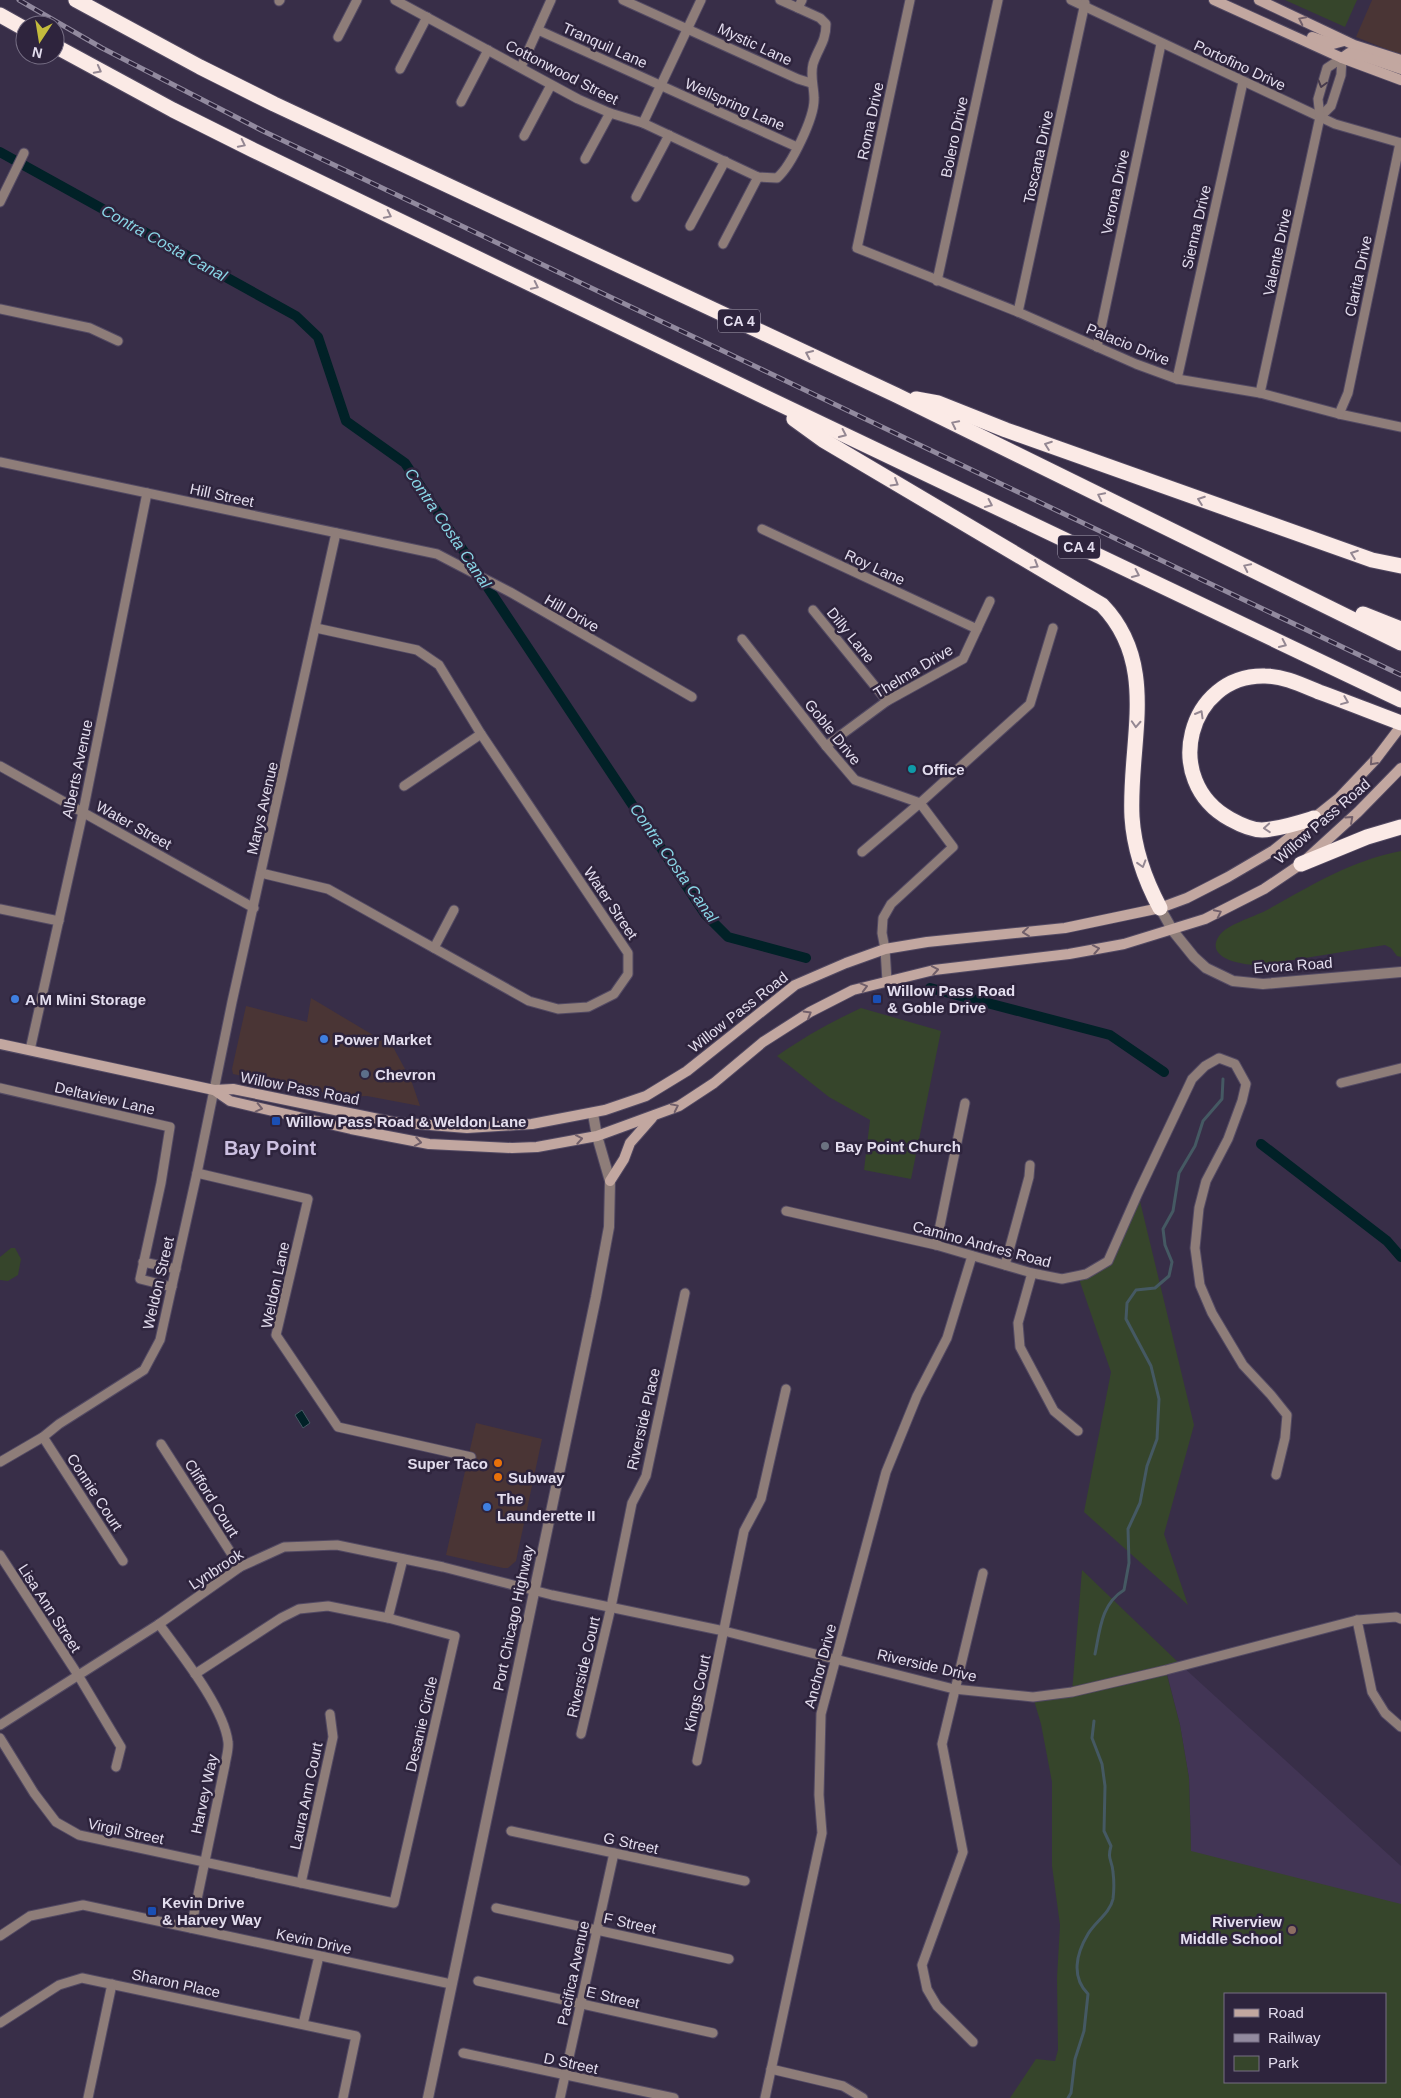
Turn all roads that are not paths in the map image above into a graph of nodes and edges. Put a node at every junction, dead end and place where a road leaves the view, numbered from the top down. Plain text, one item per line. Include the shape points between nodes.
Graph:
1 (76, 0) edge
2 (357, 0) edge
3 (395, 0) edge
4 (551, 0) edge
5 (623, 0) edge
6 (701, 0) edge
7 (780, 0) edge
8 (910, 0) edge
9 (998, 0) edge
10 (1071, 0) edge
11 (1214, 0) edge
12 (1259, 0) edge
13 (1087, 2) edge
14 (800, 4) edge
15 (0, 15) edge
16 (1250, 16) junction
17 (427, 17) junction
18 (15, 23) edge
19 (687, 28) junction
20 (538, 30) junction
21 (338, 37) dead end
22 (1344, 41) junction
23 (1161, 44) junction
24 (488, 50) junction
25 (65, 51) edge
26 (1342, 58) junction
27 (1401, 60) edge
28 (521, 67) junction
29 (400, 69) dead end
30 (1401, 69) edge
31 (1401, 80) edge
32 (1243, 82) junction
33 (811, 83) junction
34 (551, 85) junction
35 (661, 85) junction
36 (461, 102) dead end
37 (610, 113) junction
38 (1320, 117) junction
39 (643, 123) junction
40 (669, 134) junction
41 (524, 136) dead end
42 (1400, 143) edge
43 (797, 147) junction
44 (24, 153) dead end
45 (585, 159) dead end
46 (725, 160) junction
47 (758, 177) junction
48 (636, 197) dead end
49 (0, 202) edge
50 (690, 226) dead end
51 (723, 244) dead end
52 (857, 248) joint
53 (937, 281) junction
54 (0, 309) edge
55 (1018, 312) junction
56 (118, 341) dead end
57 (1097, 347) junction
58 (1177, 379) junction
59 (1260, 393) junction
60 (896, 395) junction
61 (767, 398) junction
62 (1338, 414) junction
63 (1401, 427) edge
64 (0, 462) edge
65 (147, 493) junction
66 (762, 529) dead end
67 (336, 533) junction
68 (438, 554) joint
69 (1401, 566) edge
70 (1272, 579) junction
71 (990, 601) dead end
72 (813, 610) dead end
73 (316, 628) junction
74 (1053, 628) dead end
75 (977, 629) junction
76 (1401, 629) edge
77 (742, 639) dead end
78 (1401, 643) edge
79 (692, 697) dead end
80 (1396, 698) edge
81 (887, 701) junction
82 (1401, 724) edge
83 (481, 734) junction
84 (826, 746) junction
85 (0, 766) edge
86 (1401, 768) edge
87 (404, 786) dead end
88 (920, 803) junction
89 (83, 812) junction
90 (1314, 818) junction
91 (1401, 827) edge
92 (862, 852) dead end
93 (1301, 864) junction
94 (261, 873) junction
95 (254, 908) junction
96 (1160, 908) junction
97 (0, 909) edge
98 (454, 910) dead end
99 (59, 921) junction
100 (1173, 930) junction
101 (434, 948) junction
102 (885, 950) junction
103 (1401, 972) edge
104 (887, 981) junction
105 (0, 1044) edge
106 (30, 1050) junction
107 (1401, 1068) edge
108 (1341, 1083) dead end
109 (0, 1088) edge
110 (214, 1090) junction
111 (965, 1103) dead end
112 (593, 1114) junction
113 (653, 1117) junction
114 (597, 1136) junction
115 (1030, 1165) dead end
116 (197, 1173) junction
117 (610, 1181) junction
118 (786, 1211) dead end
119 (936, 1246) junction
120 (972, 1256) junction
121 (143, 1262) junction
122 (1005, 1266) junction
123 (176, 1269) junction
124 (1032, 1273) junction
125 (172, 1286) junction
126 (685, 1293) dead end
127 (786, 1389) dead end
128 (1078, 1431) dead end
129 (43, 1437) junction
130 (161, 1444) dead end
131 (471, 1457) dead end
132 (0, 1462) edge
133 (1276, 1475) dead end
134 (0, 1555) edge
135 (403, 1559) junction
136 (123, 1561) dead end
137 (240, 1567) junction
138 (983, 1573) dead end
139 (535, 1590) junction
140 (611, 1607) junction
141 (388, 1618) junction
142 (1401, 1619) edge
143 (1357, 1620) junction
144 (159, 1624) junction
145 (724, 1631) junction
146 (837, 1658) junction
147 (195, 1674) junction
148 (78, 1675) junction
149 (954, 1689) junction
150 (330, 1714) dead end
151 (0, 1725) edge
152 (1401, 1727) edge
153 (581, 1734) dead end
154 (0, 1738) edge
155 (696, 1761) dead end
156 (116, 1767) dead end
157 (511, 1831) dead end
158 (614, 1853) junction
159 (204, 1861) junction
160 (745, 1881) dead end
161 (301, 1883) junction
162 (496, 1908) dead end
163 (191, 1928) junction
164 (596, 1930) junction
165 (0, 1936) edge
166 (319, 1956) junction
167 (729, 1959) dead end
168 (478, 1981) dead end
169 (112, 1984) junction
170 (451, 1984) junction
171 (580, 2004) junction
172 (0, 2023) edge
173 (303, 2024) junction
174 (713, 2033) dead end
175 (973, 2042) dead end
176 (463, 2053) dead end
177 (771, 2069) junction
178 (565, 2076) junction
179 (88, 2098) edge
180 (343, 2098) edge
181 (428, 2098) edge
182 (560, 2098) edge
183 (674, 2098) edge
184 (764, 2098) edge
185 (863, 2098) edge

60 -> 1 highway, CA 4 via 274,104
2 - 21 street
3 - 17 street, Cottonwood Street
4 - 20 street
5 - 19 street, Mystic Lane
6 - 19 street
7 - 14 street
8 - 52 street, Roma Drive
9 - 53 street, Bolero Drive
10 - 13 street, Portofino Drive
11 - 16 main road
22 -> 12 main road
13 - 23 street, Portofino Drive
13 - 55 street, Toscana Drive
14 - 33 street via 826,24 826,35 813,64
15 - 18 highway
16 - 22 main road via 1271,19 1321,42 1333,44
16 - 26 main road
17 - 24 street, Cottonwood Street
17 - 29 street
19 - 33 street, Mystic Lane
19 - 35 street
20 - 28 street
20 - 35 street, Tranquil Lane
22 - 27 main road
23 - 32 street, Portofino Drive
23 - 57 street, Verona Drive
24 - 28 street, Cottonwood Street
24 - 36 street
25 -> 61 highway, CA 4 via 173,110
26 - 30 main road via 1348,53 1360,55
26 - 31 main road
26 - 38 street, Valente Drive via 1341,74 1331,106
26 -> 38 street, Valente Drive via 1327,68 1318,99
28 - 34 street, Cottonwood Street
32 - 38 street, Portofino Drive
32 - 58 street, Sienna Drive
33 - 43 street via 813,110
34 - 37 street, Cottonwood Street
34 - 41 street
35 - 39 street
35 - 43 street, Wellspring Lane
37 - 39 street, Cottonwood Street
37 - 45 street
38 - 42 street, Portofino Drive
38 - 59 street, Valente Drive
39 - 40 street, Cottonwood Street
40 - 46 street, Cottonwood Street
40 - 48 street
42 - 62 street, Clarita Drive via 1348,393
43 - 47 street, Cottonwood Street via 777,178
44 - 49 street
46 - 47 street, Cottonwood Street
46 - 50 street
47 - 51 street
52 - 53 street, Palacio Drive
53 - 55 street, Palacio Drive
54 - 56 street via 90,328
55 - 57 street, Palacio Drive
57 - 58 street, Palacio Drive
58 - 59 street, Palacio Drive
59 - 62 street, Palacio Drive
69 -> 60 highway via 1372,560 938,403
70 -> 60 highway, CA 4
61 -> 80 highway, CA 4
61 -> 96 highway via 823,440 1102,605 1116,619 1128,641 1137,676 1132,818 1149,887
62 - 63 street, Palacio Drive
64 - 65 street, Hill Street
65 - 67 street, Hill Street
65 - 89 street, Alberts Avenue
66 - 75 street, Roy Lane
67 - 68 street, Hill Street
67 - 73 street, Marys Avenue
68 - 79 street, Hill Drive
70 - 76 highway
70 - 78 highway, CA 4
71 - 75 street, Thelma Drive
72 - 81 street, Dilly Lane
73 - 83 street, Water Street via 417,650 439,665
73 - 94 street, Marys Avenue
74 - 88 street via 1030,704
75 - 81 street, Thelma Drive via 963,659
77 - 84 street, Goble Drive
81 - 84 street, Thelma Drive
82 -> 90 main road, Willow Pass Road via 1376,759 1339,798
90 -> 82 highway via 1261,830 1220,814 1194,781 1189,762 1195,722 1206,704 1221,690 1240,680 1263,676 1293,682
83 - 87 street
83 - 101 street, Water Street via 628,954 628,974 614,994 588,1007 558,1009 529,1001
84 - 88 street, Goble Drive via 855,780
85 - 89 street, Water Street
93 -> 86 main road, Willow Pass Road
88 - 92 street
88 - 102 street via 953,847 891,904 883,918
89 - 95 street, Water Street
89 - 99 street, Alberts Avenue
90 - 96 main road, Willow Pass Road via 1274,850 1236,873
91 - 93 highway
100 -> 93 main road, Willow Pass Road via 1205,920
94 - 95 street, Marys Avenue
94 - 101 street, Water Street via 328,889
95 - 110 street, Marys Avenue
96 - 100 street, Evora Road
96 -> 102 main road, Willow Pass Road via 1065,928 926,942
97 - 99 street
98 - 101 street
99 - 106 street, Alberts Avenue
100 - 103 street, Evora Road via 1206,968 1248,984
104 -> 100 main road, Willow Pass Road via 934,970 1069,954 1124,944
102 - 104 street
102 - 112 main road, Willow Pass Road via 795,985 687,1071 646,1096
113 -> 104 main road, Willow Pass Road via 679,1106 714,1083 762,1042 810,1012 853,990
105 - 106 main road, Willow Pass Road
106 - 110 main road, Willow Pass Road
107 - 108 street
109 - 121 street, Deltaview Lane via 170,1127
110 - 112 main road, Willow Pass Road via 233,1089 393,1122 457,1128 501,1127
110 -> 114 main road, Willow Pass Road via 230,1101 429,1144 537,1147
110 - 116 street, Weldon Street
111 - 119 street
112 - 114 street, Port Chicago Highway
113 - 114 main road, Willow Pass Road
113 - 117 main road via 630,1143
114 - 117 street, Port Chicago Highway
115 - 122 street
116 - 123 street, Weldon Street
116 - 131 street, Weldon Lane via 308,1199 276,1335 338,1427
117 - 139 street, Port Chicago Highway via 609,1227
118 - 119 street, Camino Andres Road
119 - 120 street, Camino Andres Road
120 - 122 street, Camino Andres Road
120 - 146 street, Anchor Drive via 947,1338 917,1396 886,1472
121 - 123 street
121 - 125 street, Deltaview Lane via 140,1278
122 - 124 street, Camino Andres Road
123 - 125 street, Weldon Street
124 - 128 street via 1018,1322 1020,1347 1054,1411
124 - 133 street, Camino Andres Road via 1062,1279 1086,1274 1108,1261 1192,1079 1219,1058 1235,1064 1246,1084 1228,1139 1206,1181 1199,1208 1195,1248 1200,1285 1212,1313 1243,1365 1287,1415 1286,1438
125 - 129 street, Weldon Street via 160,1340 144,1370
126 - 140 street, Riverside Place via 646,1476 632,1502
127 - 145 street, Kings Court via 761,1499 744,1531
129 - 132 street, Weldon Street
129 - 136 street, Connie Court
130 - 137 street, Clifford Court
134 - 148 street, Lisa Ann Street
135 - 137 street, Lynbrook via 337,1545 310,1546 284,1548
135 - 139 street, Lynbrook
135 - 141 street
137 - 144 street, Lynbrook
138 - 149 street
139 - 140 street, Riverside Drive
139 - 170 street, Port Chicago Highway
140 - 145 street, Riverside Drive
140 - 153 street, Riverside Court
141 - 147 street, Desanie Circle via 328,1606 299,1609
141 - 161 street, Desanie Circle via 455,1636 394,1903
142 - 143 street, Riverside Drive
143 - 149 street, Riverside Drive via 1072,1692 1033,1697
143 - 152 street via 1372,1692 1386,1713
144 - 147 street, Harvey Way
144 - 148 street, Lynbrook
145 - 146 street, Riverside Drive
145 - 155 street, Kings Court
146 - 149 street, Riverside Drive
146 - 177 street, Anchor Drive via 821,1714 819,1795 822,1833
147 - 159 street, Harvey Way via 220,1718 228,1742
148 - 151 street, Lynbrook
148 - 156 street, Lisa Ann Street via 121,1747
149 - 175 street via 942,1744 963,1852 922,1965 927,1989 937,2006
150 - 161 street, Laura Ann Court via 333,1737
154 - 159 street, Virgil Street via 56,1822 79,1835
157 - 158 street, G Street
158 - 160 street, G Street
158 - 164 street, Pacifica Avenue
159 - 161 street, Desanie Circle
159 - 163 street, Harvey Way
162 - 164 street, F Street
163 - 165 street, Kevin Drive via 83,1905 30,1916
163 - 166 street, Kevin Drive
164 - 167 street, F Street
164 - 171 street, Pacifica Avenue
166 - 170 street, Kevin Drive
166 - 173 street
168 - 171 street, E Street
169 - 172 street, Sharon Place via 82,1978 59,1985
169 - 173 street, Sharon Place
169 - 179 street
170 - 181 street, Port Chicago Highway
171 - 174 street, E Street
171 - 178 street, Pacifica Avenue
173 - 180 street, Sharon Place via 356,2036
176 - 178 street, D Street
177 - 184 street, Anchor Drive
177 - 185 street via 843,2086
178 - 182 street, Pacifica Avenue
178 - 183 street, D Street

